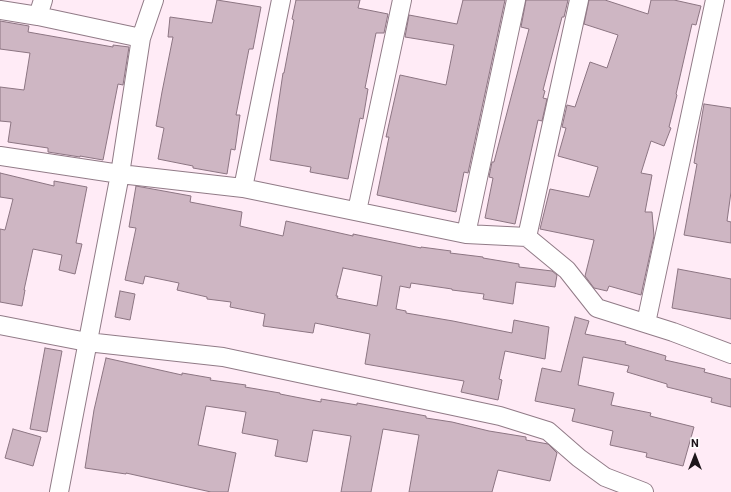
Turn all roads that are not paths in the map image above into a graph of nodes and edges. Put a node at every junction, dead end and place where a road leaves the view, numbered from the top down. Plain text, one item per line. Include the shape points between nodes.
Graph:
1 (154, 0) edge
2 (281, 0) edge
3 (402, 0) edge
4 (516, 0) edge
5 (579, 0) edge
6 (715, 0) edge
7 (40, 8) edge
8 (0, 10) edge
9 (141, 38) junction
10 (0, 156) edge
11 (120, 174) junction
12 (243, 188) junction
13 (357, 211) junction
14 (466, 234) junction
15 (527, 237) junction
16 (646, 323) junction
17 (0, 325) edge
18 (87, 342) junction
19 (731, 354) edge
20 (59, 492) edge
21 (644, 492) edge

1 - 9 street
2 - 12 street
3 - 13 street
4 - 14 street
5 - 15 street
6 - 16 street
7 - 8 street
7 - 9 street
9 - 11 street
10 - 11 street
11 - 12 street
11 - 18 street
12 - 13 street
13 - 14 street
14 - 15 street
15 - 16 street via 567,270 597,308
16 - 19 street
17 - 18 street
18 - 20 street
18 - 21 street via 223,357 500,416 548,431 605,477

